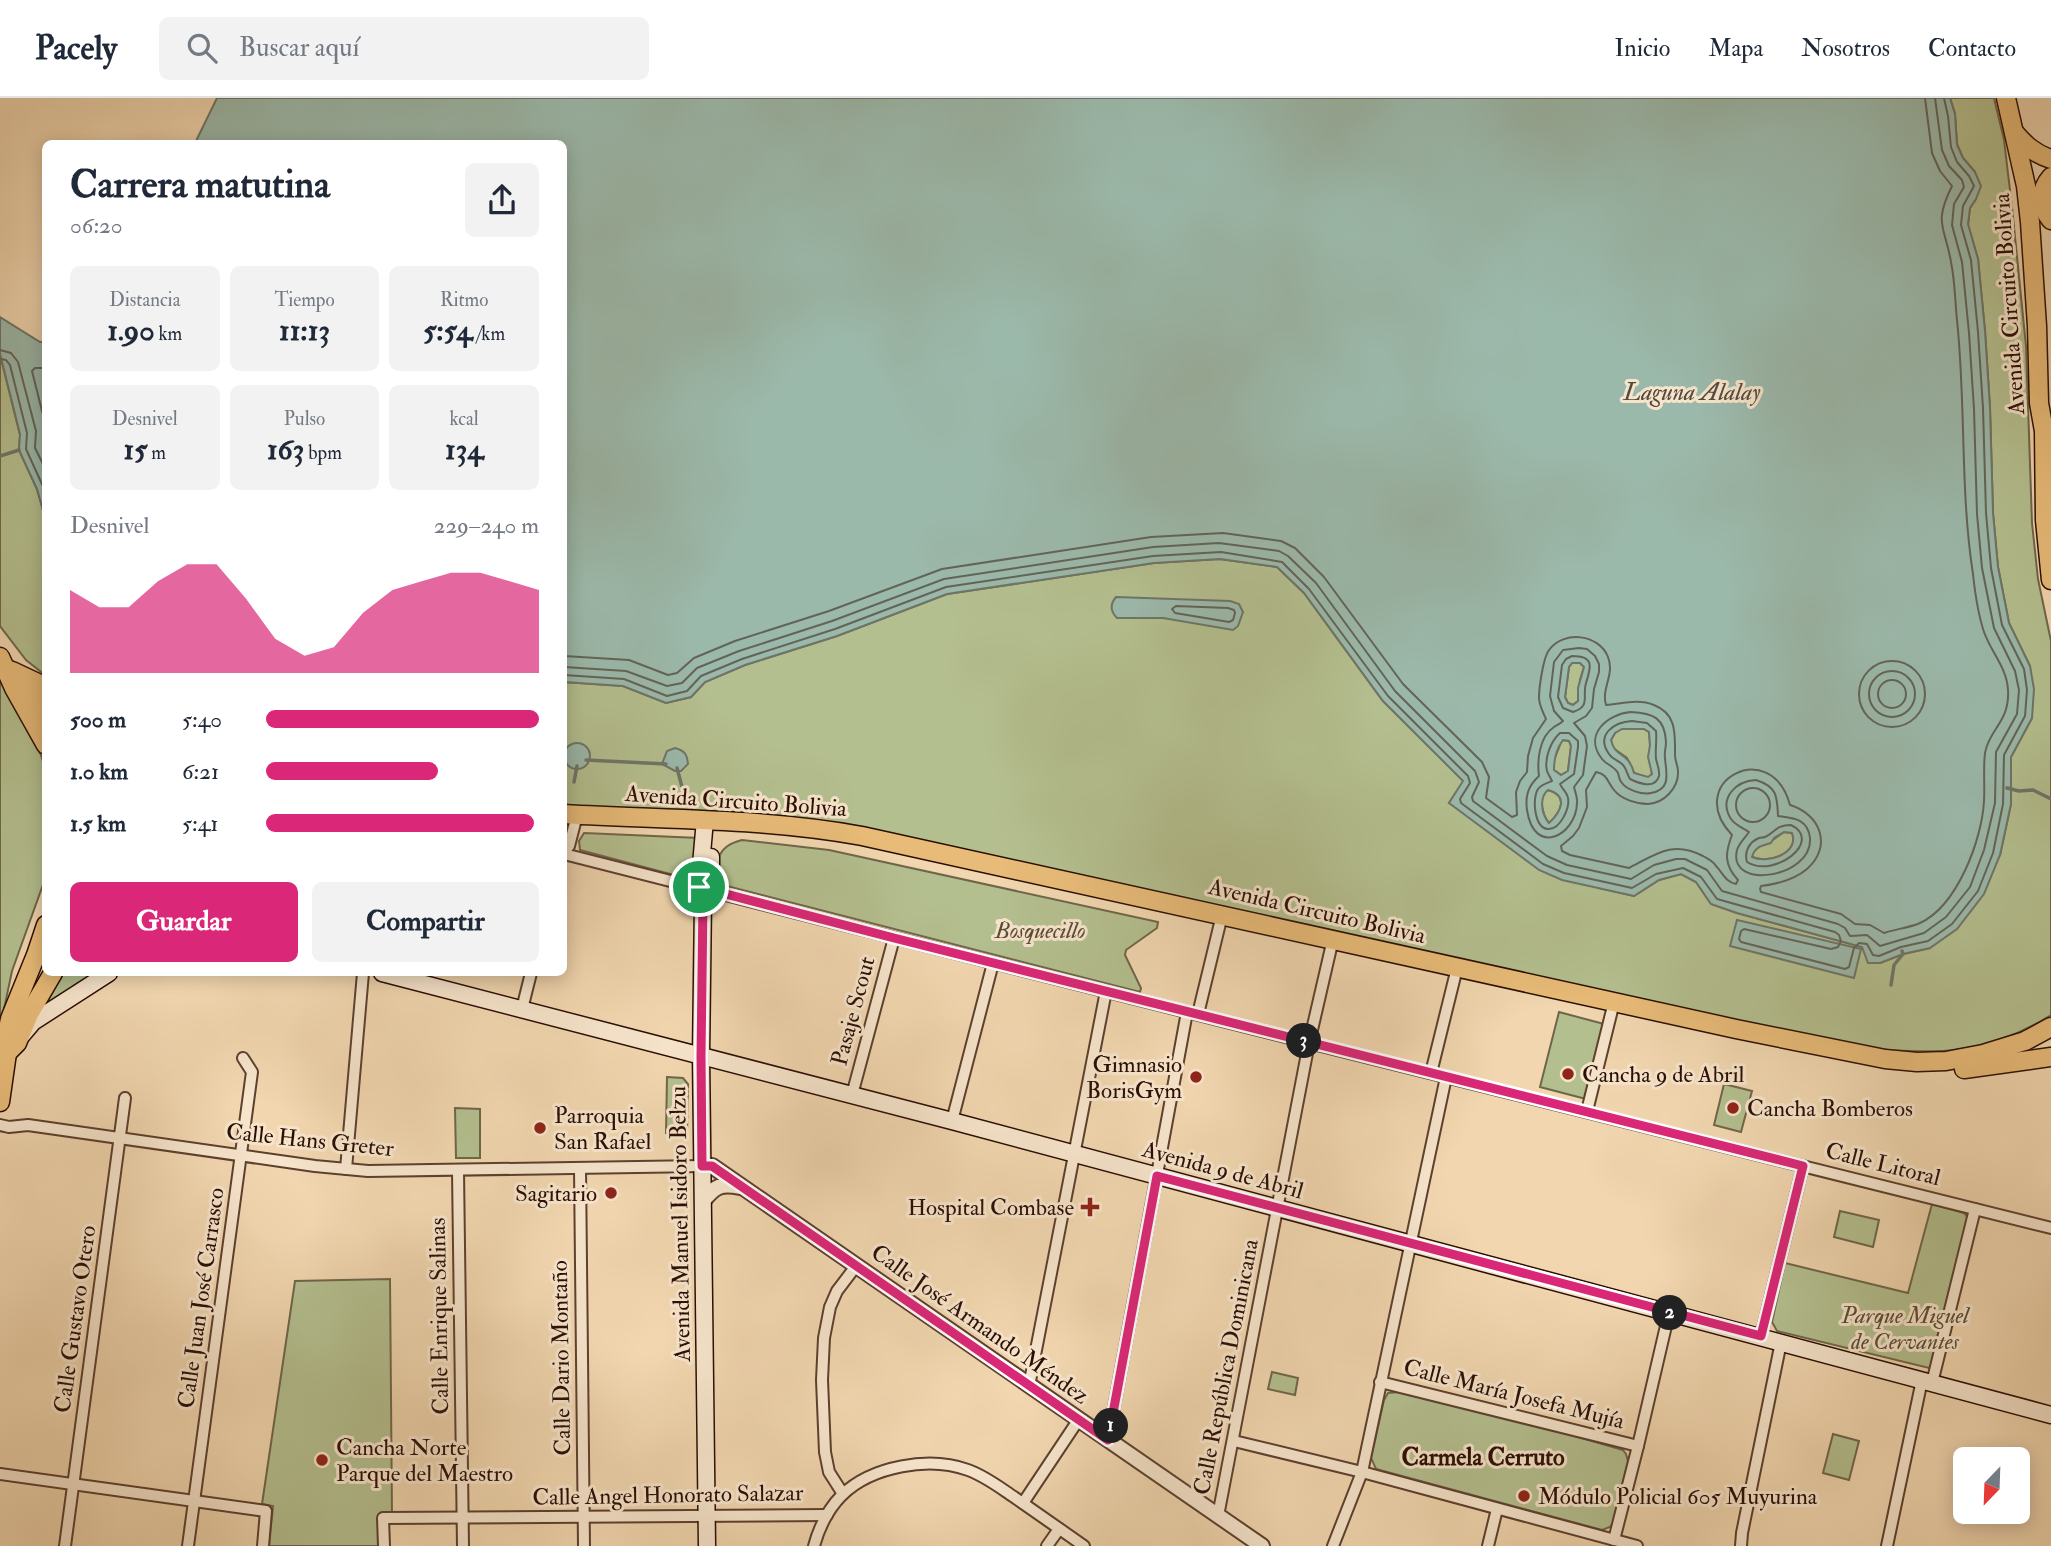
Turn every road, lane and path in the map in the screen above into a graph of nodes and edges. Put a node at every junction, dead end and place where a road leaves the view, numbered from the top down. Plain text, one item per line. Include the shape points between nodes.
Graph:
1 (2006, 98) edge
2 (2014, 132) junction
3 (2051, 159) edge
4 (2037, 196) edge
5 (2050, 219) edge
6 (2051, 396) edge
7 (2044, 431) junction
8 (2051, 580) edge
9 (3, 662) edge
10 (42, 685) edge
11 (42, 706) edge
12 (42, 737) edge
13 (570, 819) edge
14 (710, 825) junction
15 (567, 848) edge
16 (567, 853) edge
17 (704, 893) junction
18 (1221, 920) junction
19 (42, 937) edge
20 (894, 938) junction
21 (1332, 945) junction
22 (993, 962) junction
23 (1456, 973) junction
24 (51, 976) edge
25 (103, 976) edge
26 (363, 976) edge
27 (394, 976) edge
28 (530, 976) edge
29 (1106, 991) junction
30 (1613, 1007) junction
31 (522, 1009) junction
32 (1193, 1013) junction
33 (2051, 1027) edge
34 (1309, 1043) junction
35 (12, 1048) junction
36 (701, 1056) junction
37 (2051, 1057) edge
38 (243, 1058) dead end
39 (1431, 1073) junction
40 (1446, 1077) junction
41 (852, 1095) junction
42 (125, 1098) dead end
43 (0, 1102) edge
44 (1587, 1111) junction
45 (952, 1121) junction
46 (0, 1125) edge
47 (121, 1138) junction
48 (1075, 1154) junction
49 (242, 1156) junction
50 (702, 1166) junction
51 (1803, 1166) junction
52 (346, 1169) junction
53 (580, 1169) junction
54 (458, 1171) junction
55 (1157, 1176) junction
56 (742, 1187) junction
57 (703, 1201) junction
58 (1278, 1209) junction
59 (1975, 1209) junction
60 (2051, 1228) edge
61 (1409, 1244) junction
62 (856, 1266) junction
63 (1670, 1313) junction
64 (1761, 1336) junction
65 (1781, 1342) junction
66 (1380, 1382) junction
67 (1927, 1382) junction
68 (1029, 1386) junction
69 (2051, 1415) edge
70 (1079, 1419) junction
71 (1108, 1440) junction
72 (1234, 1441) junction
73 (1638, 1446) junction
74 (1362, 1472) junction
75 (0, 1474) edge
76 (74, 1484) junction
77 (843, 1494) junction
78 (194, 1502) junction
79 (1023, 1503) junction
80 (1497, 1509) junction
81 (707, 1515) junction
82 (827, 1515) junction
83 (1218, 1516) junction
84 (584, 1517) junction
85 (463, 1518) junction
86 (1059, 1529) junction
87 (1614, 1540) junction
88 (65, 1546) edge
89 (188, 1546) edge
90 (263, 1546) edge
91 (384, 1546) edge
92 (463, 1546) edge
93 (584, 1546) edge
94 (707, 1546) edge
95 (814, 1546) edge
96 (1047, 1546) edge
97 (1084, 1546) edge
98 (1262, 1546) edge
99 (1333, 1546) edge
100 (1488, 1546) edge
101 (1637, 1546) edge
102 (1741, 1546) edge
103 (1887, 1546) edge

1 - 2 main road, Avenida Circuito Bolivia
2 - 3 main road via 2025,145
2 - 4 main road, Avenida Circuito Bolivia
4 - 5 main road
4 - 7 main road, Avenida Circuito Bolivia via 2039,403
6 - 7 main road, Avenida Circuito Bolivia
7 - 8 main road, Avenida Circuito Bolivia
9 - 10 main road
9 - 11 main road
9 - 12 main road
13 - 14 main road, Avenida Circuito Bolivia
13 - 15 street
14 - 17 main road, Avenida Manuel Isidoro Belzu
14 - 18 main road, Avenida Circuito Bolivia via 851,844
16 - 17 street, Calle Litoral
17 - 20 street, Calle Litoral
17 - 36 main road, Avenida Manuel Isidoro Belzu
18 - 21 main road, Avenida Circuito Bolivia
18 - 32 street
19 - 35 main road via 10,1019 6,1038
20 - 22 street, Calle Litoral
20 - 41 street, Pasaje Scout
21 - 23 main road, Avenida Circuito Bolivia
21 - 34 street, Calle República Dominicana
22 - 29 street, Calle Litoral
22 - 45 street
23 - 30 main road, Avenida Circuito Bolivia
23 - 39 street
24 - 35 main road
25 - 35 main road via 33,1022
26 - 52 street
27 - 31 main road, Avenida 9 de Abril
28 - 31 street
29 - 32 street, Calle Litoral
29 - 48 street
30 - 33 main road, Avenida Circuito Bolivia via 1917,1062 1983,1054
30 - 37 main road, Avenida Circuito Bolivia via 1905,1072 1944,1072
30 - 44 street
31 - 36 main road, Avenida 9 de Abril
32 - 34 street, Calle Litoral
32 - 55 street
34 - 39 street, Calle Litoral
34 - 58 street, Calle República Dominicana
35 - 43 main road
36 - 41 main road, Avenida 9 de Abril
36 - 50 main road, Avenida Manuel Isidoro Belzu
38 - 49 street, Calle Juan José Carrasco via 253,1072
39 - 40 street, Calle Litoral
40 - 44 street, Calle Litoral
40 - 61 street
41 - 45 main road, Avenida 9 de Abril
42 - 47 street, Calle Gustavo Otero
44 - 51 street, Calle Litoral
45 - 48 main road, Avenida 9 de Abril
46 - 47 street, Calle Hans Greter
47 - 49 street, Calle Hans Greter
47 - 76 street, Calle Gustavo Otero
48 - 55 main road, Avenida 9 de Abril
48 - 68 street
49 - 52 street, Calle Hans Greter
49 - 78 street, Calle Juan José Carrasco
50 - 53 street, Calle Hans Greter
50 - 56 street, Calle José Armando Méndez via 712,1166
50 - 57 main road, Avenida Manuel Isidoro Belzu
51 - 59 street, Calle Litoral
51 - 64 street
52 - 54 street, Calle Hans Greter
53 - 54 street, Calle Hans Greter
53 - 84 street, Calle Dario Montaño
54 - 85 street, Calle Enrique Salinas
55 - 58 main road, Avenida 9 de Abril
55 - 71 street
56 - 57 street via 722,1185
56 - 62 street, Calle José Armando Méndez
57 - 81 main road, Avenida Manuel Isidoro Belzu
58 - 61 main road, Avenida 9 de Abril
58 - 72 street, Calle República Dominicana
59 - 60 street, Calle Litoral
59 - 67 street
61 - 63 main road, Avenida 9 de Abril
61 - 66 street
62 - 68 street, Calle José Armando Méndez
62 - 77 street via 837,1291 824,1339 825,1452 829,1472
63 - 64 main road, Avenida 9 de Abril
63 - 73 street
64 - 65 main road, Avenida 9 de Abril
65 - 67 main road, Avenida 9 de Abril
65 - 102 street
66 - 73 street, Calle María Josefa Mujía
66 - 74 street
67 - 69 main road, Avenida 9 de Abril
67 - 103 street
68 - 70 street, Calle José Armando Méndez
70 - 71 street, Calle José Armando Méndez
70 - 79 street
71 - 83 street, Calle José Armando Méndez
72 - 74 street
72 - 83 street, Calle República Dominicana
73 - 87 street
74 - 80 street
74 - 99 street
75 - 76 street
76 - 78 street
76 - 88 street, Calle Gustavo Otero
77 - 79 street via 888,1469 940,1464 978,1474
77 - 82 street
78 - 89 street, Calle Juan José Carrasco
78 - 90 street via 266,1511
79 - 86 street
80 - 87 street
80 - 100 street
81 - 82 street, Calle Angel Honorato Salazar
81 - 84 street, Calle Angel Honorato Salazar
81 - 94 main road, Avenida Manuel Isidoro Belzu
82 - 95 street
83 - 98 street, Calle José Armando Méndez
84 - 85 street, Calle Angel Honorato Salazar
84 - 93 street, Calle Dario Montaño
85 - 91 street, Calle Angel Honorato Salazar via 383,1518
85 - 92 street, Calle Enrique Salinas
86 - 96 street
86 - 97 street
87 - 101 street

